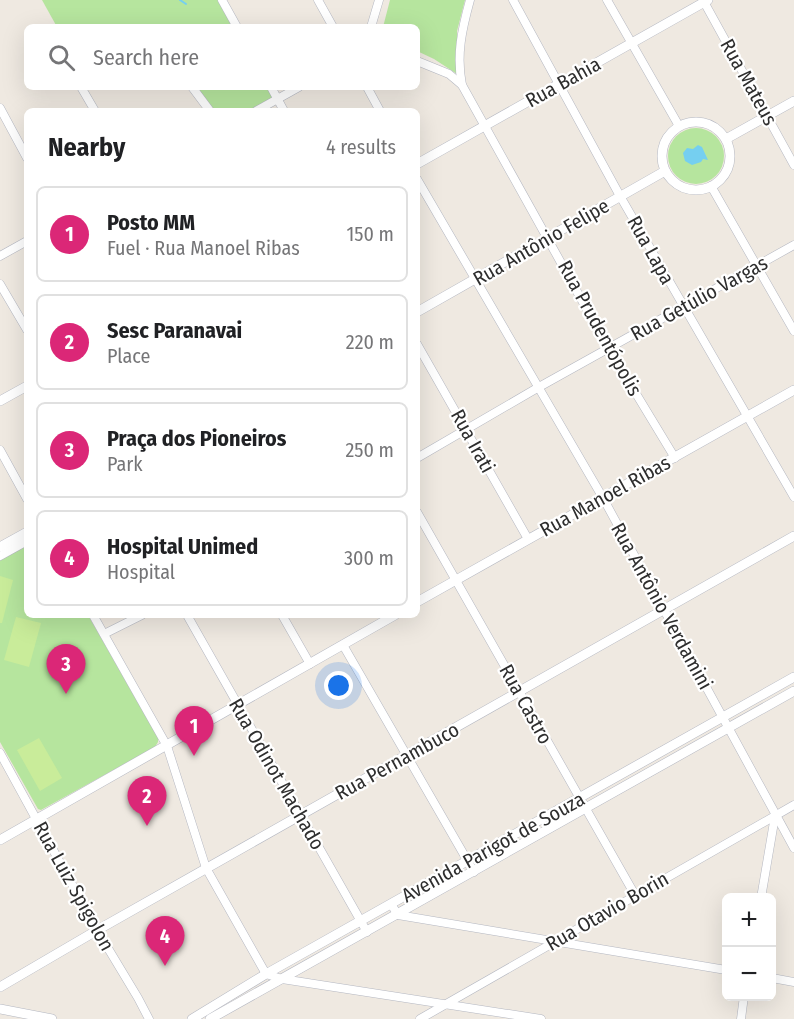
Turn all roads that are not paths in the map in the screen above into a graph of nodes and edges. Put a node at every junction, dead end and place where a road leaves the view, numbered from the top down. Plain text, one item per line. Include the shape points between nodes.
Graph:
1 (222, 0) edge
2 (318, 0) edge
3 (379, 0) edge
4 (470, 0) edge
5 (513, 0) edge
6 (607, 0) edge
7 (705, 1) edge
8 (235, 24) edge
9 (331, 24) edge
10 (372, 24) edge
11 (631, 44) junction
12 (420, 62) edge
13 (558, 84) junction
14 (462, 85) junction
15 (83, 90) edge
16 (194, 90) edge
17 (273, 90) edge
18 (294, 90) edge
19 (368, 90) edge
20 (278, 99) junction
21 (794, 101) edge
22 (93, 108) edge
23 (208, 108) edge
24 (262, 108) edge
25 (282, 108) edge
26 (378, 108) edge
27 (0, 109) edge
28 (768, 116) junction
29 (485, 126) junction
30 (679, 126) junction
31 (726, 139) junction
32 (24, 153) edge
33 (420, 162) edge
34 (794, 165) edge
35 (665, 171) junction
36 (420, 184) edge
37 (711, 186) junction
38 (620, 196) junction
39 (549, 237) junction
40 (24, 243) edge
41 (794, 245) edge
42 (0, 256) edge
43 (757, 266) junction
44 (476, 279) junction
45 (0, 284) edge
46 (683, 308) junction
47 (420, 310) edge
48 (24, 325) edge
49 (794, 331) edge
50 (420, 349) edge
51 (609, 349) junction
52 (539, 387) junction
53 (24, 388) edge
54 (794, 390) edge
55 (0, 401) edge
56 (748, 417) junction
57 (467, 429) junction
58 (0, 450) edge
59 (420, 456) edge
60 (675, 458) junction
61 (24, 494) edge
62 (794, 497) edge
63 (603, 498) junction
64 (420, 517) edge
65 (24, 534) edge
66 (794, 536) edge
67 (528, 539) junction
68 (24, 543) edge
69 (0, 548) edge
70 (0, 556) edge
71 (456, 580) junction
72 (420, 600) edge
73 (663, 610) junction
74 (95, 618) edge
75 (136, 618) edge
76 (189, 618) edge
77 (284, 618) edge
78 (382, 618) edge
79 (104, 634) junction
80 (344, 645) junction
81 (310, 664) junction
82 (794, 677) edge
83 (794, 691) edge
84 (519, 692) junction
85 (238, 705) junction
86 (723, 717) junction
87 (729, 728) junction
88 (167, 746) junction
89 (0, 753) edge
90 (407, 755) junction
91 (579, 798) junction
92 (794, 805) edge
93 (586, 809) junction
94 (300, 815) junction
95 (775, 816) junction
96 (37, 819) junction
97 (0, 840) edge
98 (794, 848) edge
99 (468, 861) junction
100 (206, 868) junction
101 (474, 872) junction
102 (762, 893) edge
103 (635, 895) junction
104 (391, 904) junction
105 (398, 915) junction
106 (361, 921) junction
107 (97, 930) junction
108 (367, 932) junction
109 (556, 940) junction
110 (722, 969) edge
111 (266, 974) junction
112 (282, 979) junction
113 (776, 979) edge
114 (794, 982) edge
115 (0, 987) edge
116 (743, 1001) edge
117 (447, 1004) junction
118 (0, 1009) edge
119 (52, 1019) edge
120 (149, 1019) edge
121 (192, 1019) edge
122 (210, 1019) edge
123 (420, 1019) edge
124 (541, 1019) edge
125 (741, 1019) edge

1 - 8 street
2 - 9 street
3 - 10 street
4 - 14 street, Rua Prudentópolis via 461,30
5 - 13 street, Rua Lapa
6 - 11 street
7 - 11 street, Rua Bahia
7 - 28 street, Rua Mateus
11 - 13 street, Rua Bahia
11 - 30 street
12 - 14 street
13 - 29 street, Rua Bahia
13 - 38 street, Rua Lapa
14 - 29 street, Rua Prudentópolis
15 - 22 street
16 - 23 street
17 - 20 street
18 - 20 street
19 - 26 street
20 - 24 street
20 - 25 street
21 - 28 street
27 - 32 street
28 - 31 street
28 - 34 street, Rua Mateus
29 - 33 street, Rua Bahia
29 - 39 street, Rua Prudentópolis
30 - 31 street via 689,122 710,124
30 - 35 street via 665,141
31 - 37 street via 730,149 727,171
35 - 37 street via 680,186
35 - 38 street, Rua Antônio Felipe
36 - 44 street, Rua Antônio Verdamini
37 - 43 street
38 - 39 street, Rua Antônio Felipe
38 - 46 street, Rua Lapa
39 - 44 street, Rua Antônio Felipe
39 - 51 street, Rua Prudentópolis
40 - 42 street
41 - 43 street, Rua Getúlio Vargas
43 - 46 street, Rua Getúlio Vargas
43 - 49 street
44 - 47 street, Rua Antônio Felipe
44 - 52 street, Rua Antônio Verdamini
45 - 48 street
46 - 51 street, Rua Getúlio Vargas
46 - 56 street, Rua Lapa
50 - 57 street, Rua Irati
51 - 52 street, Rua Getúlio Vargas
51 - 60 street, Rua Prudentópolis
52 - 57 street, Rua Getúlio Vargas
52 - 63 street, Rua Antônio Verdamini
53 - 55 street
54 - 56 street, Rua Manoel Ribas
56 - 60 street, Rua Manoel Ribas
56 - 62 street, Rua Lapa
57 - 59 street, Rua Getúlio Vargas
57 - 67 street, Rua Irati
58 - 61 street
60 - 63 street, Rua Manoel Ribas
63 - 67 street, Rua Manoel Ribas
63 - 73 street, Rua Antônio Verdamini
64 - 71 street, Rua Castro
65 - 69 street
66 - 73 street, Rua Pernambuco
67 - 71 street, Rua Manoel Ribas
68 - 70 street
71 - 72 street, Rua Manoel Ribas
71 - 84 street, Rua Castro
73 - 84 street, Rua Pernambuco
73 - 86 street, Rua Antônio Verdamini
74 - 79 street
75 - 79 street
76 - 85 street, Rua Odinot Machado
77 - 81 street
78 - 80 street
79 - 88 street
80 - 81 street
80 - 90 street
81 - 85 street
82 - 86 street, Avenida Parigot de Souza
83 - 87 street, Avenida Parigot de Souza
84 - 90 street, Rua Pernambuco
84 - 91 street, Rua Castro
85 - 88 street
85 - 94 street, Rua Odinot Machado
86 - 87 street, Rua Antônio Verdamini
86 - 91 street, Avenida Parigot de Souza
87 - 93 street, Avenida Parigot de Souza
87 - 95 street, Rua Antônio Verdamini
88 - 96 street
88 - 100 street
89 - 96 street, Rua Luiz Spigolon
90 - 94 street, Rua Pernambuco
90 - 99 street
91 - 93 street, Rua Castro
91 - 99 street, Avenida Parigot de Souza
92 - 95 street, Rua Otavio Borin
93 - 101 street, Avenida Parigot de Souza
93 - 103 street, Rua Castro
94 - 100 street, Rua Pernambuco
94 - 106 street, Rua Odinot Machado
95 - 98 street, Rua Antônio Verdamini
95 - 102 street
95 - 103 street, Rua Otavio Borin
96 - 97 street
96 - 107 street, Rua Luiz Spigolon
99 - 101 street
99 - 104 street, Avenida Parigot de Souza
100 - 107 street, Rua Pernambuco
100 - 111 street
101 - 105 street, Avenida Parigot de Souza
103 - 109 street, Rua Otavio Borin
104 - 105 street
104 - 106 street, Avenida Parigot de Souza
105 - 108 street, Avenida Parigot de Souza
105 - 109 street
106 - 108 street, Rua Odinot Machado
106 - 111 street, Avenida Parigot de Souza
107 - 115 street, Rua Pernambuco
107 - 120 street, Rua Luiz Spigolon
108 - 112 street, Avenida Parigot de Souza
109 - 110 street
109 - 117 street, Rua Otavio Borin
111 - 112 street
111 - 121 street, Avenida Parigot de Souza
112 - 117 street
112 - 122 street, Avenida Parigot de Souza
113 - 114 street
116 - 125 street
117 - 123 street, Rua Otavio Borin
117 - 124 street
118 - 119 street

